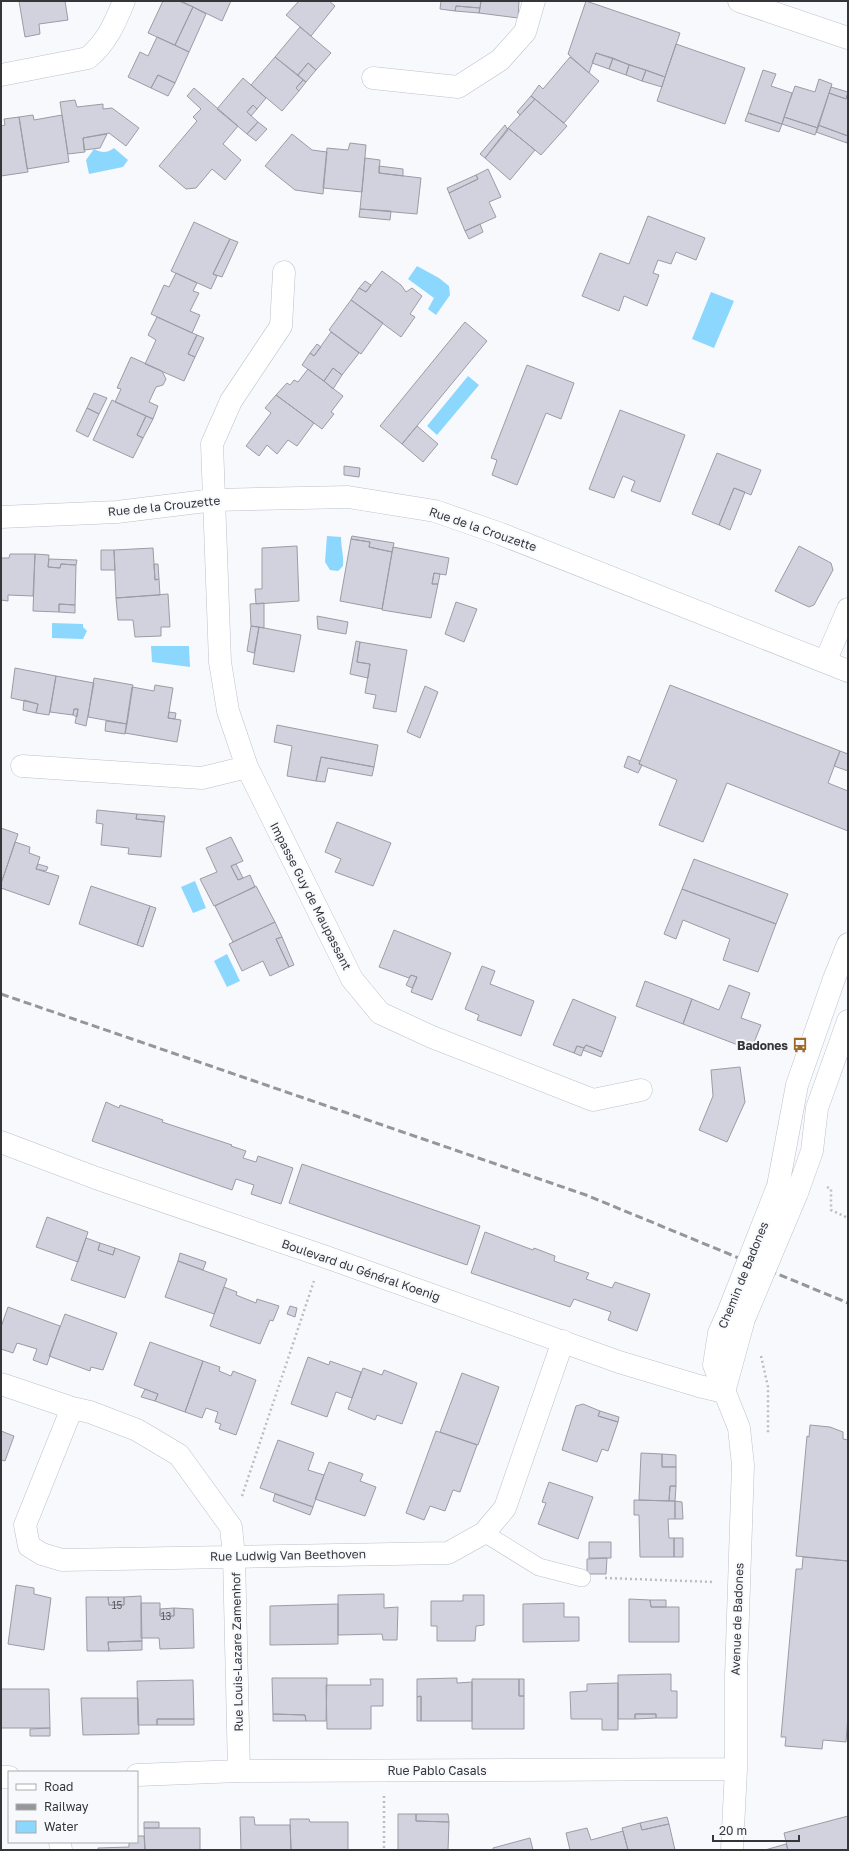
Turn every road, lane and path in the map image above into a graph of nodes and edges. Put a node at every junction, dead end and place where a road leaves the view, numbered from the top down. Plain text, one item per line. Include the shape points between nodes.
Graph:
1 (124, 1) edge
2 (534, 1) edge
3 (739, 1) edge
4 (848, 38) edge
5 (1, 75) edge
6 (373, 78) dead end
7 (284, 272) dead end
8 (214, 500) junction
9 (1, 517) edge
10 (848, 609) edge
11 (825, 662) junction
12 (848, 671) edge
13 (22, 766) dead end
14 (247, 767) junction
15 (848, 944) edge
16 (848, 1021) edge
17 (641, 1090) dead end
18 (1, 1142) edge
19 (825, 1187) dead end
20 (788, 1189) junction
21 (848, 1218) edge
22 (323, 1256) junction
23 (563, 1341) junction
24 (1, 1384) edge
25 (724, 1392) junction
26 (72, 1408) junction
27 (232, 1527) junction
28 (484, 1533) junction
29 (234, 1556) junction
30 (582, 1578) joint
31 (738, 1582) junction
32 (736, 1769) junction
33 (384, 1770) junction
34 (239, 1771) junction
35 (138, 1774) edge
36 (384, 1850) edge
37 (732, 1850) edge

1 - 5 street via 106,39 88,58
2 - 6 street via 525,32 500,60 458,87
3 - 4 street
7 - 8 street, Impasse Guy de Maupassant via 280,326 231,401 212,444
8 - 9 street, Rue de la Crouzette via 117,512
8 - 11 street, Rue de la Crouzette via 348,497 435,511 502,534
8 - 14 street, Impasse Guy de Maupassant via 220,662 228,711
10 - 11 street
11 - 12 street, Rue de la Crouzette
13 - 14 street via 202,778
14 - 17 street, Impasse Guy de Maupassant via 352,979 380,1013 432,1037 592,1100
15 - 20 street, Chemin de Badones via 797,1085
16 - 20 street, Chemin de Badones via 818,1108 812,1151
18 - 22 street, Boulevard du Général Koenig via 96,1178
19 - 21 path via 831,1190 831,1210
20 - 25 street, Chemin de Badones, bridge via 736,1316 719,1333 714,1365
22 - 23 street, Boulevard du Général Koenig
22 - 27 path
23 - 25 street, Boulevard du Général Koenig via 619,1362
23 - 28 street, Rue Ludwig Van Beethoven via 505,1508
24 - 26 street
25 - 31 street, Avenue de Badones via 739,1428 743,1465
26 - 27 street via 137,1430 179,1455
26 - 29 street, Rue Ludwig Van Beethoven via 25,1525 29,1546 42,1554 62,1560
27 - 29 street, Rue Louis-Lazare Zamenhof
28 - 29 street, Rue Ludwig Van Beethoven via 448,1553
28 - 30 lane via 539,1567
29 - 34 street, Rue Louis-Lazare Zamenhof
30 - 31 path
31 - 32 street, Avenue de Badones
32 - 33 street, Rue Pablo Casals
32 - 37 street, Avenue de Badones
33 - 34 street, Rue Pablo Casals
33 - 36 path
34 - 35 street, Rue Pablo Casals

